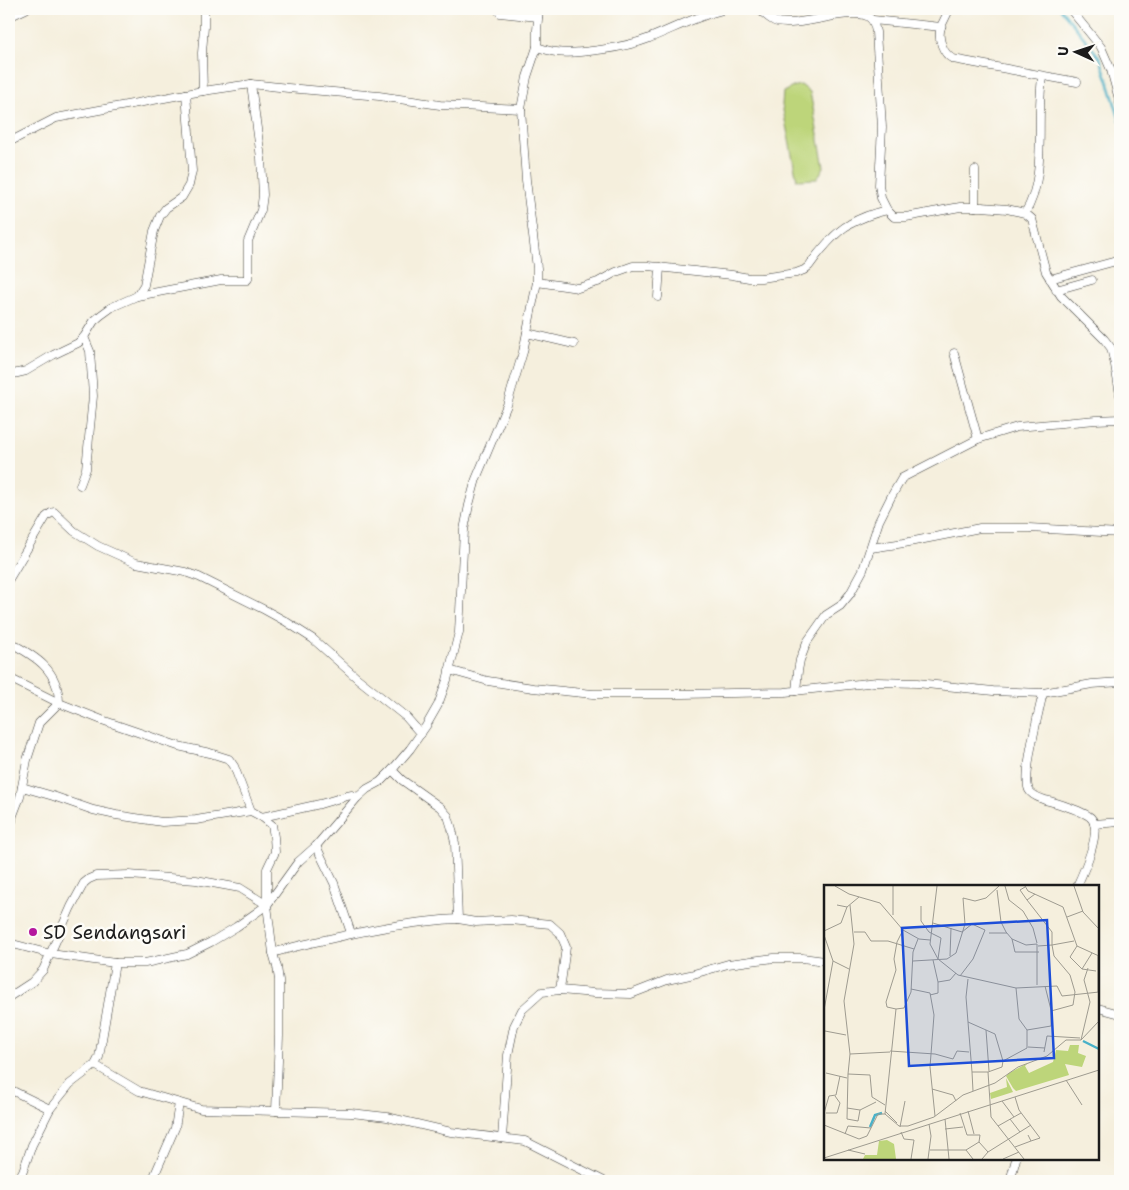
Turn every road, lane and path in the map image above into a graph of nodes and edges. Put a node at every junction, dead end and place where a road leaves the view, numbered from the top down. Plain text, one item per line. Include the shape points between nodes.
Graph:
1 (26, 9) edge
2 (204, 9) edge
3 (539, 9) edge
4 (726, 9) edge
5 (758, 9) edge
6 (949, 9) edge
7 (1070, 9) edge
8 (500, 14) dead end
9 (9, 17) edge
10 (538, 17) junction
11 (873, 20) junction
12 (940, 27) junction
13 (537, 47) junction
14 (1042, 76) junction
15 (1077, 82) dead end
16 (251, 84) junction
17 (203, 90) junction
18 (186, 94) junction
19 (1120, 102) edge
20 (521, 109) junction
21 (9, 142) edge
22 (975, 170) dead end
23 (975, 207) junction
24 (886, 210) junction
25 (1025, 213) junction
26 (1120, 260) edge
27 (660, 267) junction
28 (1050, 279) junction
29 (1092, 280) dead end
30 (537, 282) junction
31 (1056, 290) junction
32 (137, 296) junction
33 (658, 297) dead end
34 (527, 333) junction
35 (84, 338) junction
36 (574, 344) dead end
37 (954, 353) dead end
38 (9, 375) edge
39 (1120, 395) edge
40 (1120, 419) edge
41 (978, 439) junction
42 (80, 484) dead end
43 (1120, 533) edge
44 (871, 548) junction
45 (9, 580) edge
46 (9, 642) edge
47 (449, 670) junction
48 (9, 678) edge
49 (1120, 682) edge
50 (796, 691) junction
51 (1043, 693) junction
52 (59, 703) junction
53 (421, 734) junction
54 (392, 770) junction
55 (22, 787) junction
56 (358, 797) junction
57 (251, 811) junction
58 (262, 817) junction
59 (1120, 822) edge
60 (1094, 824) junction
61 (9, 837) edge
62 (316, 846) junction
63 (1078, 885) edge
64 (267, 905) junction
65 (458, 919) junction
66 (351, 933) junction
67 (9, 943) edge
68 (273, 952) junction
69 (51, 954) junction
70 (824, 961) edge
71 (115, 963) junction
72 (560, 990) junction
73 (9, 997) edge
74 (1099, 1008) edge
75 (1120, 1014) edge
76 (95, 1065) junction
77 (9, 1089) edge
78 (179, 1103) junction
79 (50, 1110) junction
80 (276, 1111) junction
81 (502, 1138) junction
82 (1016, 1160) edge
83 (20, 1180) edge
84 (152, 1181) edge
85 (604, 1181) edge
86 (1010, 1181) edge

1 - 9 street
2 - 17 street
3 - 10 street
4 - 13 street via 629,44 566,53
5 - 11 street via 777,22 787,23 861,14
6 - 12 street
7 - 19 street via 1101,47
8 - 10 street
10 - 13 street
11 - 12 street
11 - 24 street via 882,127 879,185
12 - 14 street via 940,38 948,57
13 - 20 street
14 - 15 street
14 - 25 street via 1038,170
16 - 17 street
16 - 20 street via 440,105
16 - 32 street via 263,195 261,210 248,241 247,280 221,280
17 - 18 street
18 - 21 street via 56,118
18 - 32 street via 192,171 189,185 160,216 144,285
20 - 30 street
22 - 23 street
23 - 24 street via 906,217 894,217
23 - 25 street
24 - 27 street via 848,224 809,266 796,273 749,278
25 - 28 street via 1032,219
26 - 28 street
27 - 30 street via 633,266 578,288
27 - 33 street
28 - 31 street
29 - 31 street
30 - 34 street
31 - 39 street via 1111,348
32 - 35 street via 101,315
34 - 36 street
34 - 47 street via 507,405 476,479 469,505 464,530 459,632
35 - 38 street via 26,371
35 - 42 street via 90,351 92,396 86,469
37 - 41 street
40 - 41 street via 1017,427
41 - 44 street via 902,478 880,521
43 - 44 street via 980,528
44 - 50 street via 850,594 826,615 807,642 800,660
45 - 53 street via 46,517 54,512 74,531 105,549 136,563 199,577 285,621 313,639 406,716
46 - 52 street via 39,660 56,683
47 - 50 street via 488,681 593,694
47 - 53 street via 438,705
48 - 52 street
49 - 51 street
50 - 51 street via 878,682
51 - 60 street via 1027,771 1029,790 1038,797 1091,817
52 - 55 street via 39,723
52 - 57 street via 150,737 229,759
53 - 54 street
54 - 56 street
54 - 65 street via 440,806 448,816 455,843
55 - 57 street via 93,810 162,822
55 - 61 street
56 - 58 street via 347,796
56 - 62 street
57 - 58 street
58 - 64 street via 272,825 274,837 274,852 267,869
59 - 60 street
60 - 63 street via 1088,864
62 - 64 street via 298,862
62 - 66 street via 334,883
64 - 68 street
64 - 69 street via 240,888 196,880 96,876 84,883
64 - 71 street via 228,932 187,954 145,964
65 - 66 street
65 - 72 street via 550,924 560,933 566,947
66 - 68 street
67 - 69 street
68 - 80 street via 279,980
69 - 71 street
69 - 73 street via 32,982
70 - 72 street via 774,958 728,964 667,980 631,994
71 - 76 street
72 - 81 street via 542,992 522,1010 514,1026 508,1056
74 - 75 street
76 - 78 street via 139,1091
76 - 79 street via 70,1084
77 - 79 street
78 - 80 street via 201,1109
78 - 84 street via 175,1128
79 - 83 street via 32,1145
80 - 81 street via 387,1117 452,1132
81 - 85 street via 525,1141
82 - 86 street

